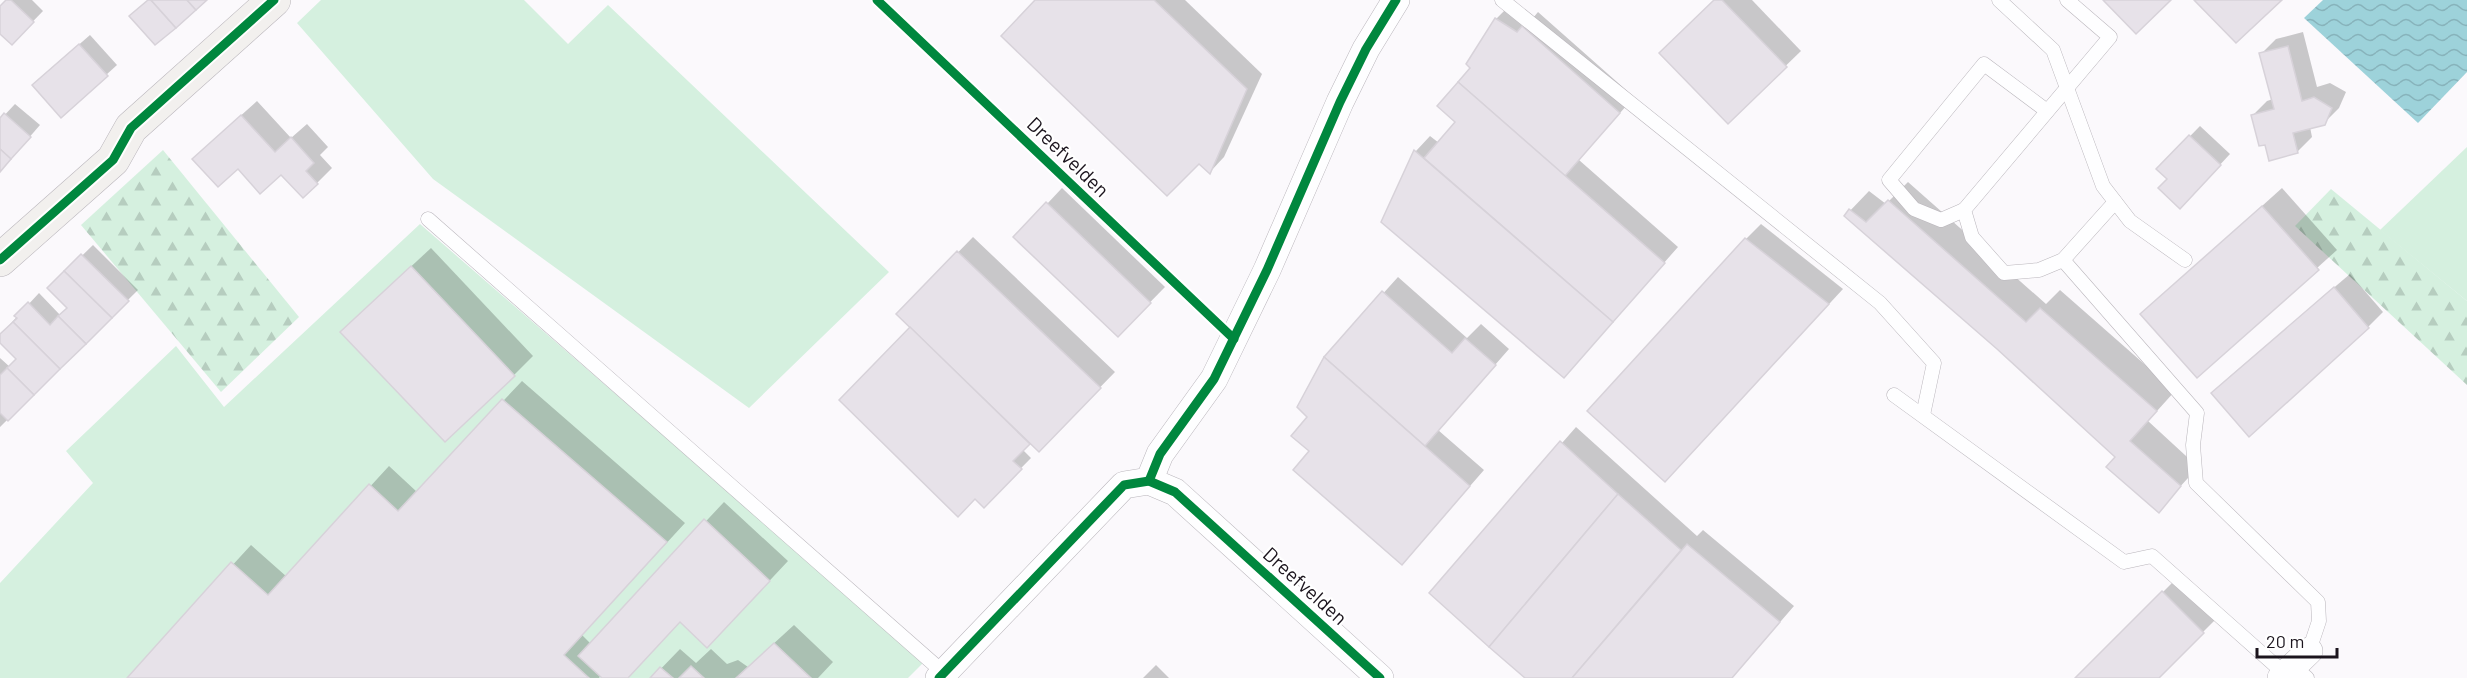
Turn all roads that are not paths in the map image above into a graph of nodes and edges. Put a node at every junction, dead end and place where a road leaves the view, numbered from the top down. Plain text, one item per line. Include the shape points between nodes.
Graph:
1 (274, 0) edge
2 (1396, 0) edge
3 (1502, 0) edge
4 (1999, 0) edge
5 (2067, 0) edge
6 (2066, 88) junction
7 (2047, 111) junction
8 (2115, 202) junction
9 (1964, 210) junction
10 (428, 219) dead end
11 (0, 260) edge
12 (2063, 260) junction
13 (2185, 260) dead end
14 (1894, 394) dead end
15 (1923, 415) junction
16 (1149, 481) junction
17 (2295, 669) edge
18 (941, 675) edge
19 (1380, 678) edge

1 - 11 street via 131,128 113,160
2 - 16 street via 1340,102 1267,270 1214,379 1160,454
3 - 15 lane via 1880,303 1934,363
4 - 6 lane via 2053,50
5 - 6 lane via 2110,38
6 - 7 lane
6 - 8 lane via 2103,186
7 - 9 lane
7 - 9 lane via 1984,64 1889,180 1914,209 1941,220
8 - 12 lane
8 - 13 lane via 2130,221
9 - 12 lane via 1972,237 2004,273 2039,270
10 - 18 lane
12 - 17 lane via 2197,413 2193,445 2196,483 2318,602 2319,621
14 - 15 lane
15 - 17 lane via 2124,561 2152,556
16 - 18 street via 1124,485
16 - 19 street, Dreefvelden via 1175,492

